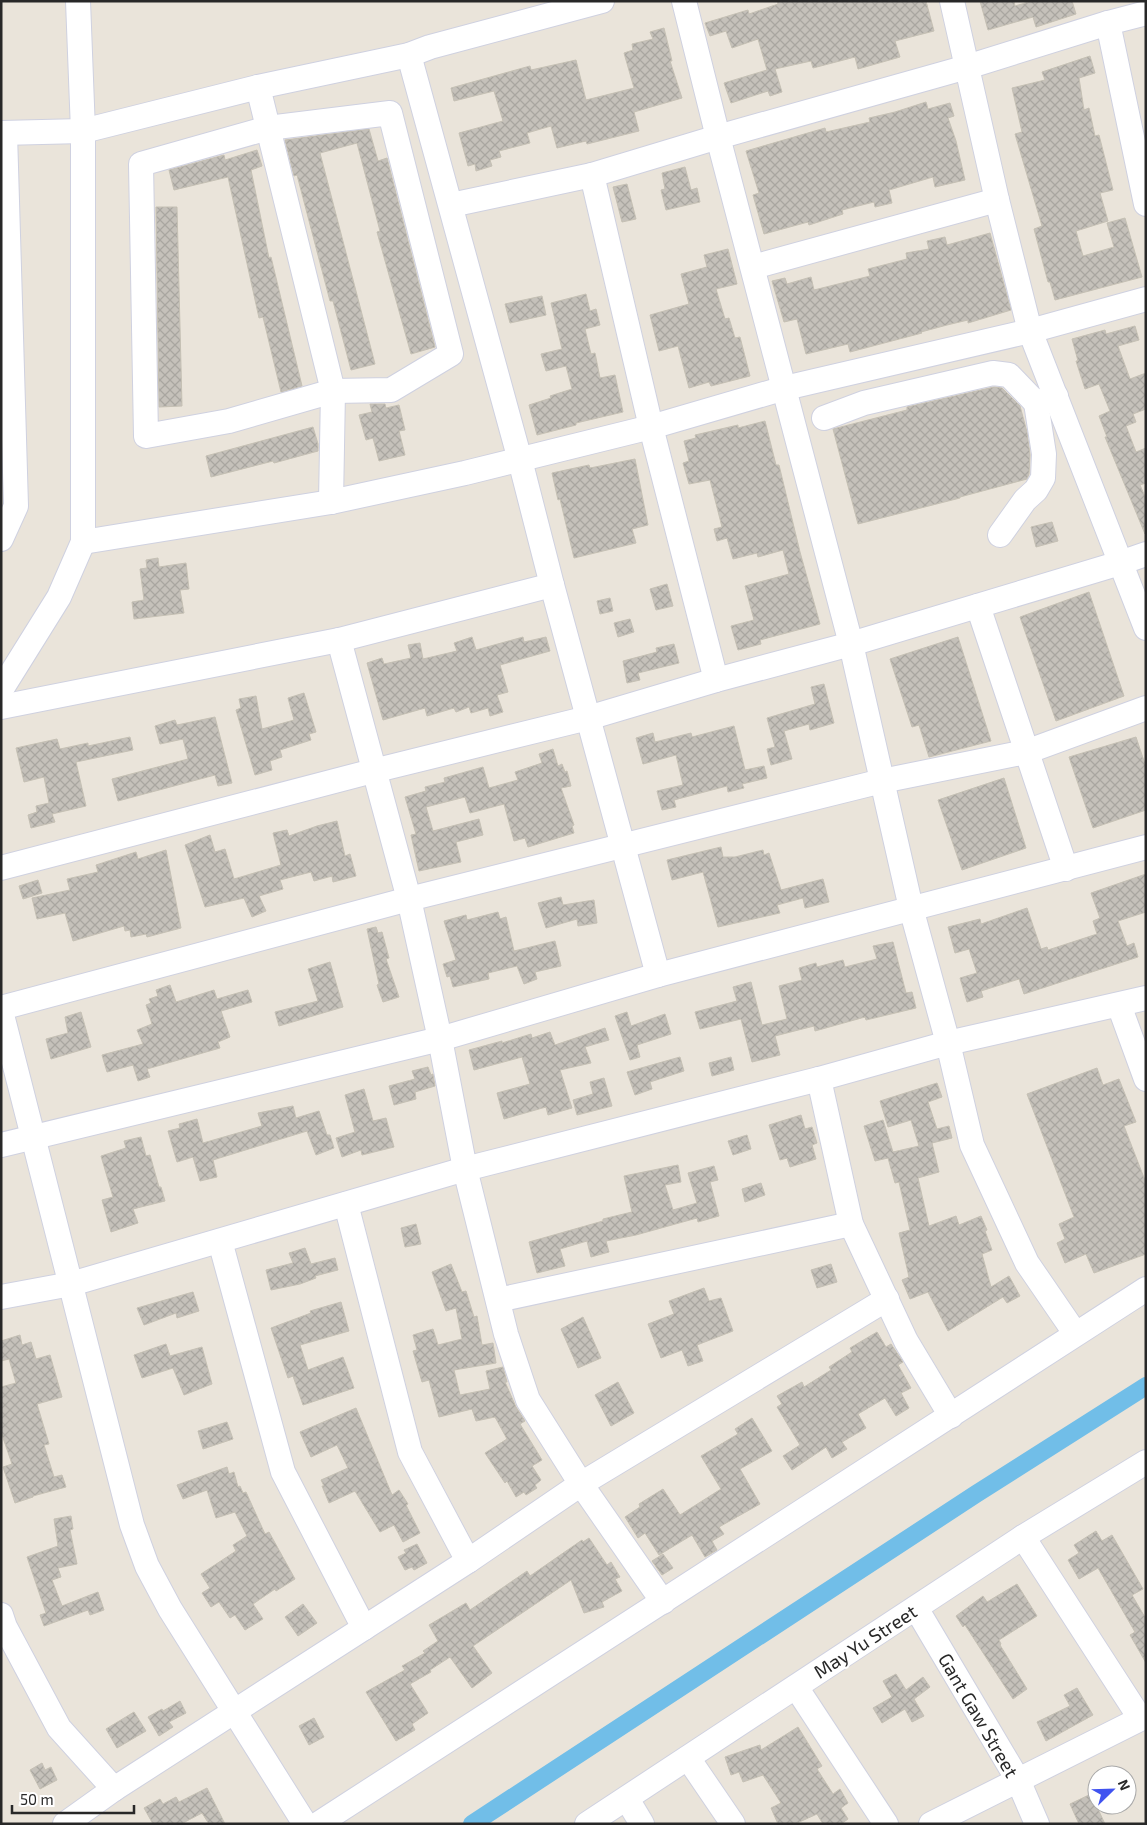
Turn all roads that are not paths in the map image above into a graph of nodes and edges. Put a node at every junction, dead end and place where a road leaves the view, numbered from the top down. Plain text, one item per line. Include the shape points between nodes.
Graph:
1 (78, 1) edge
2 (602, 1) edge
3 (684, 1) edge
4 (952, 1) edge
5 (1146, 13) edge
6 (1108, 23) junction
7 (409, 55) junction
8 (968, 67) junction
9 (258, 87) junction
10 (268, 128) junction
11 (83, 130) junction
12 (3, 133) edge
13 (718, 137) junction
14 (592, 175) junction
15 (997, 200) junction
16 (1146, 204) edge
17 (451, 205) junction
18 (753, 267) junction
19 (1146, 299) edge
20 (1030, 331) junction
21 (785, 388) junction
22 (333, 391) junction
23 (1046, 399) junction
24 (824, 418) dead end
25 (7, 422) edge
26 (651, 427) junction
27 (520, 460) junction
28 (331, 502) junction
29 (1000, 535) dead end
30 (1, 539) edge
31 (82, 542) junction
32 (1146, 554) edge
33 (1120, 563) junction
34 (552, 584) junction
35 (978, 606) junction
36 (1146, 628) edge
37 (339, 640) junction
38 (851, 644) junction
39 (716, 680) junction
40 (1, 690) edge
41 (1, 707) edge
42 (1146, 708) edge
43 (588, 718) junction
44 (1026, 752) junction
45 (373, 771) junction
46 (882, 781) junction
47 (623, 846) junction
48 (1146, 847) edge
49 (1, 868) edge
50 (1066, 869) junction
51 (409, 899) junction
52 (911, 908) junction
53 (658, 975) junction
54 (1146, 998) edge
55 (1119, 1005) junction
56 (1, 1010) edge
57 (440, 1039) junction
58 (948, 1043) junction
59 (819, 1079) junction
60 (1146, 1079) edge
61 (34, 1137) junction
62 (1, 1145) edge
63 (465, 1169) junction
64 (346, 1204) junction
65 (851, 1224) junction
66 (220, 1241) junction
67 (71, 1284) junction
68 (1146, 1289) edge
69 (1, 1297) edge
70 (887, 1299) junction
71 (498, 1300) junction
72 (1075, 1333) junction
73 (951, 1416) junction
74 (1146, 1462) edge
75 (581, 1484) junction
76 (1022, 1537) junction
77 (468, 1561) junction
78 (663, 1602) junction
79 (916, 1608) junction
80 (1, 1615) edge
81 (364, 1628) junction
82 (796, 1687) junction
83 (235, 1711) junction
84 (1143, 1717) edge
85 (688, 1758) junction
86 (1018, 1780) junction
87 (114, 1789) junction
88 (627, 1799) junction
89 (65, 1824) edge
90 (305, 1824) edge
91 (318, 1824) edge
92 (587, 1824) edge
93 (642, 1824) edge
94 (733, 1824) edge
95 (886, 1824) edge
96 (931, 1824) edge
97 (1037, 1824) edge

1 - 11 street
2 - 7 street
3 - 13 street
4 - 8 street
5 - 6 street
6 - 8 street
6 - 16 street
7 - 9 street
7 - 17 street
8 - 13 street
8 - 15 street
9 - 10 street
9 - 11 street
10 - 22 street
10 - 22 street via 390,113 451,354 391,390
10 - 22 street via 142,164 146,436 229,421
11 - 12 street
11 - 31 street
12 - 25 street
13 - 14 street
13 - 18 street
14 - 17 street
14 - 26 street
15 - 18 street
15 - 20 street
17 - 27 street
18 - 21 street
19 - 20 street
20 - 21 street
20 - 23 street
21 - 26 street
21 - 38 street
22 - 28 street
23 - 24 street via 1009,375 993,373 864,403
23 - 29 street via 1043,478
23 - 33 street
25 - 30 street via 16,506
26 - 27 street
26 - 39 street
27 - 28 street
27 - 34 street
28 - 31 street
31 - 40 street via 59,597
32 - 33 street
33 - 35 street
33 - 36 street
34 - 37 street
34 - 43 street
35 - 38 street
35 - 44 street
37 - 41 street
37 - 45 street
38 - 39 street
38 - 46 street
39 - 43 street
42 - 44 street
43 - 45 street
43 - 47 street
44 - 46 street
44 - 50 street
45 - 49 street
45 - 51 street
46 - 47 street
46 - 52 street
47 - 51 street
47 - 53 street
48 - 50 street
50 - 52 street
51 - 56 street
51 - 57 street
52 - 53 street
52 - 58 street
53 - 57 street
54 - 55 street
55 - 58 street
55 - 60 street
56 - 61 street
57 - 61 street
57 - 63 street
58 - 59 street
58 - 72 street via 972,1145 1027,1263
59 - 63 street
59 - 65 street
61 - 62 street
61 - 67 street
63 - 64 street
63 - 71 street
64 - 66 street
64 - 77 street via 410,1452
65 - 70 street
65 - 71 street
66 - 67 street
66 - 81 street via 282,1472
67 - 69 street
67 - 83 street via 132,1525 147,1566 170,1609
68 - 72 street
70 - 73 street via 906,1340
70 - 75 street
71 - 75 street via 528,1400
72 - 73 street
73 - 78 street
74 - 76 street, May Yu Street
75 - 77 street
75 - 78 street
76 - 79 street, May Yu Street
76 - 84 street
77 - 81 street
78 - 91 street
79 - 82 street, May Yu Street
79 - 86 street, Gant Gaw Street
80 - 87 street via 60,1728
81 - 83 street
82 - 85 street, May Yu Street
82 - 95 street
83 - 87 street
83 - 90 street
84 - 86 street
85 - 88 street, May Yu Street
85 - 94 street
86 - 96 street
86 - 97 street, Gant Gaw Street
87 - 89 street
88 - 92 street, May Yu Street
88 - 93 street

